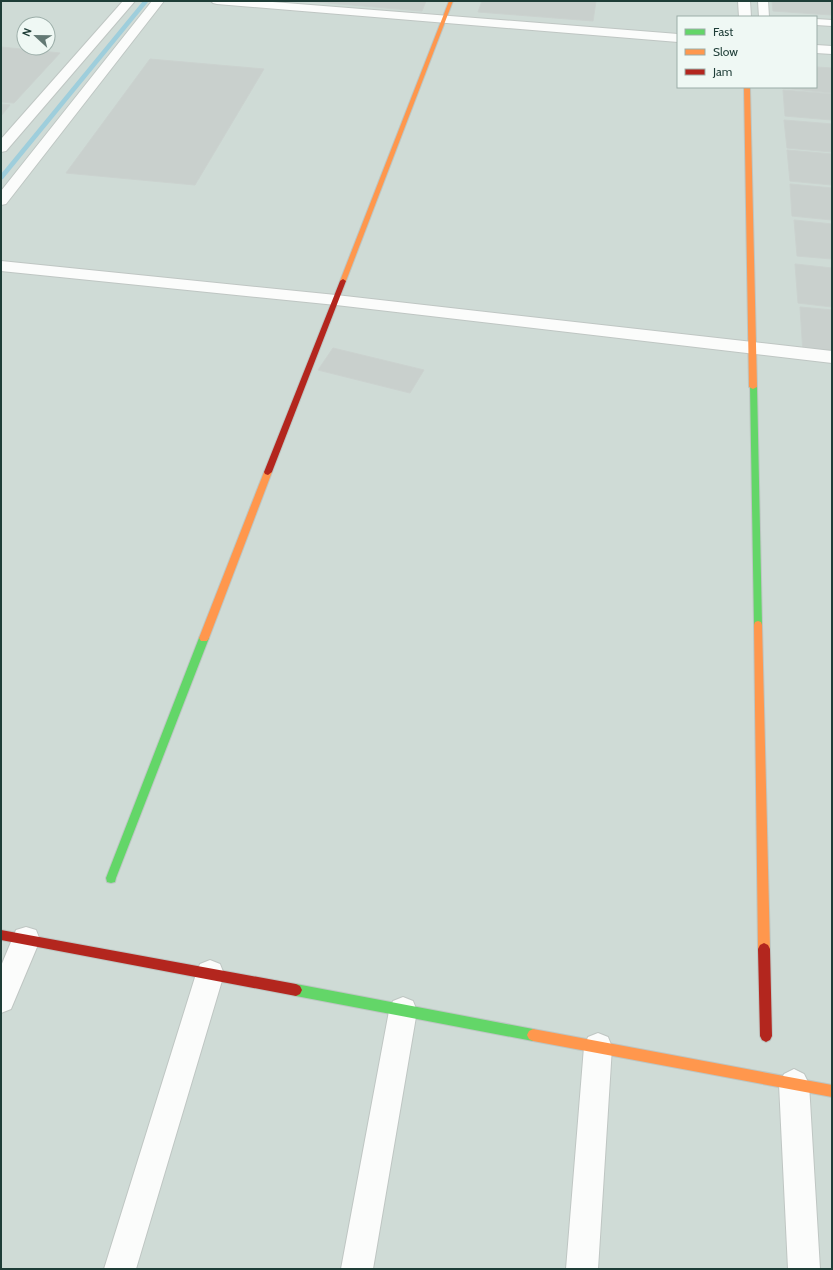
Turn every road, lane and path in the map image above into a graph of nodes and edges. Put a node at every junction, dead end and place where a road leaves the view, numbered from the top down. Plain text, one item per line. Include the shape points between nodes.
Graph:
1 (129, 1) edge
2 (158, 1) edge
3 (217, 1) edge
4 (450, 1) edge
5 (744, 1) edge
6 (763, 1) edge
7 (745, 16) edge
8 (764, 16) edge
9 (444, 19) junction
10 (817, 22) edge
11 (832, 23) edge
12 (677, 38) edge
13 (817, 48) edge
14 (832, 50) edge
15 (747, 88) edge
16 (1, 148) edge
17 (1, 201) edge
18 (1, 266) edge
19 (336, 300) junction
20 (753, 347) junction
21 (832, 357) edge
22 (111, 878) dead end
23 (14, 937) edge
24 (210, 974) junction
25 (1, 999) edge
26 (403, 1011) junction
27 (766, 1036) dead end
28 (598, 1047) junction
29 (794, 1084) junction
30 (832, 1092) edge
31 (120, 1269) edge
32 (357, 1269) edge
33 (582, 1269) edge
34 (804, 1269) edge

1 - 16 street
2 - 17 street
3 - 9 street
4 - 9 street
5 - 7 street
6 - 8 lane
9 - 12 street
9 - 19 street
10 - 11 lane
13 - 14 street
15 - 20 street
18 - 19 street
19 - 20 street
19 - 22 street
20 - 21 street
20 - 27 street
23 - 24 street
23 - 25 street
24 - 26 street
24 - 31 street
26 - 28 street
26 - 32 street
28 - 29 street
28 - 33 street
29 - 30 street
29 - 34 street

